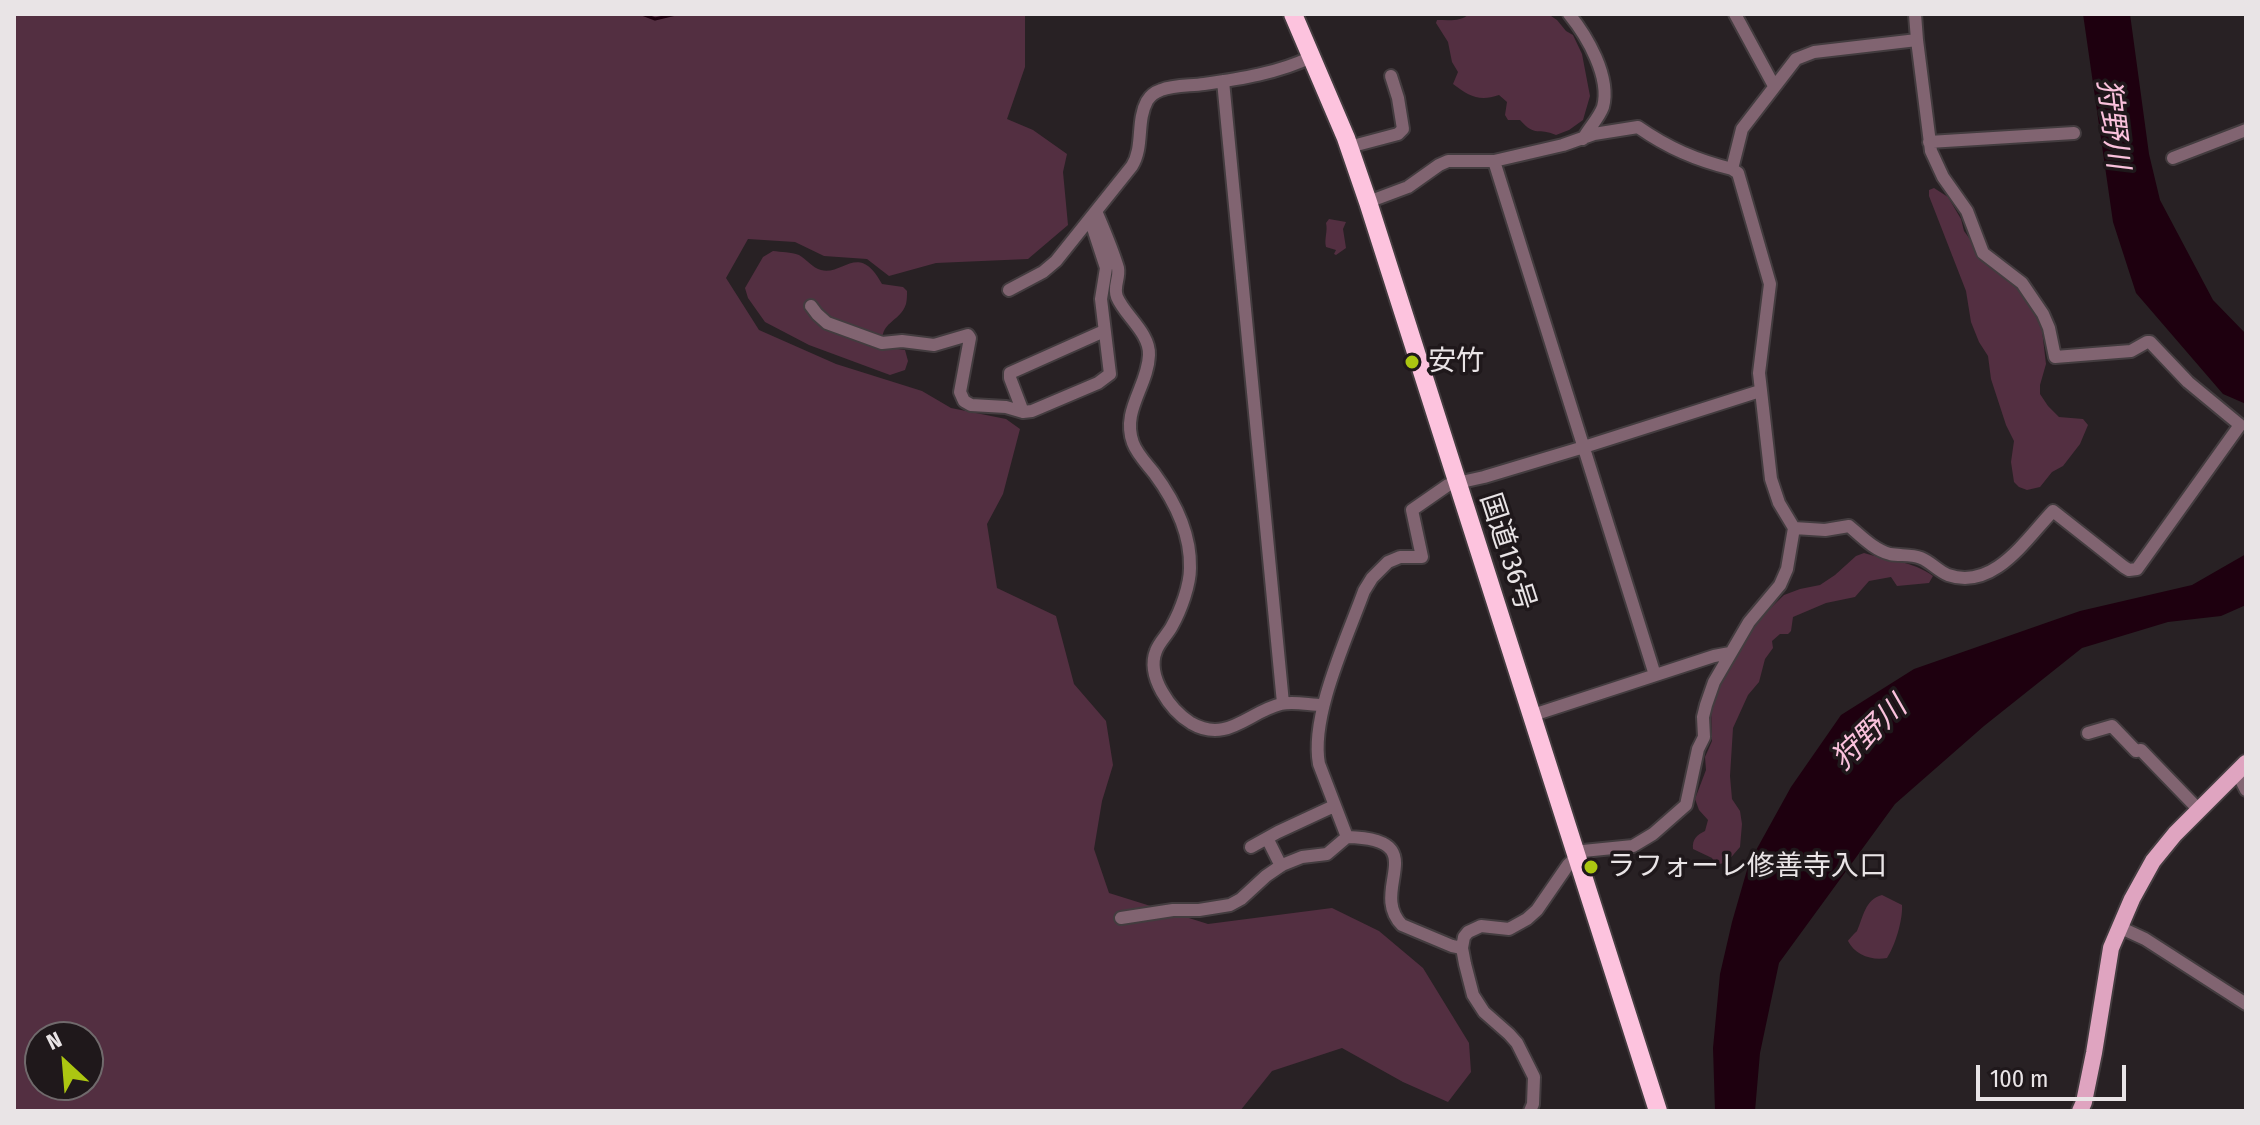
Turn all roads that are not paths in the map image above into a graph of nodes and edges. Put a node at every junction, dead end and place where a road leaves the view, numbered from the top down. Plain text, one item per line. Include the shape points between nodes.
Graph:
1 (1293, 14) edge
2 (1569, 14) edge
3 (1735, 14) edge
4 (1915, 14) edge
5 (1917, 40) junction
6 (1311, 57) junction
7 (1391, 76) dead end
8 (1223, 81) junction
9 (1774, 86) junction
10 (2246, 130) edge
11 (2074, 133) dead end
12 (1583, 139) junction
13 (1929, 142) junction
14 (1349, 147) junction
15 (2173, 158) dead end
16 (1494, 161) junction
17 (1732, 169) junction
18 (1368, 202) junction
19 (1093, 215) junction
20 (1009, 290) dead end
21 (811, 306) dead end
22 (1104, 331) junction
23 (1760, 391) junction
24 (1023, 412) junction
25 (1584, 447) junction
26 (1456, 484) junction
27 (1794, 528) junction
28 (1730, 653) junction
29 (1655, 675) junction
30 (1283, 703) junction
31 (1323, 705) junction
32 (1530, 716) junction
33 (2088, 733) dead end
34 (2242, 768) edge
35 (2246, 790) edge
36 (1334, 806) junction
37 (2199, 810) junction
38 (1347, 837) junction
39 (1267, 838) junction
40 (1251, 847) dead end
41 (1576, 856) junction
42 (1281, 866) junction
43 (1121, 918) dead end
44 (2119, 927) junction
45 (1462, 948) junction
46 (2246, 1004) edge
47 (1530, 1111) edge
48 (1658, 1111) edge
49 (2080, 1111) edge

1 - 6 highway, 国道136号
2 - 12 street via 1595,54 1603,84 1602,108
3 - 9 street
4 - 5 street
5 - 9 street via 1814,52 1796,59
5 - 13 street
6 - 8 street
6 - 14 highway, 国道136号
7 - 14 street via 1403,129
8 - 19 street via 1153,94 1145,104 1135,161
8 - 30 street
9 - 17 street via 1739,135
10 - 15 street
11 - 13 street
12 - 16 street
12 - 17 street via 1638,127 1679,152
13 - 27 street via 1983,253 2022,283 2043,314 2055,357 2131,351 2150,342 2240,425 2137,569 2124,567 2053,511 2002,565 1971,579 1947,574 1920,557 1885,552 1849,526
14 - 18 highway, 国道136号
16 - 18 street via 1448,161 1408,187
16 - 25 street
17 - 23 street via 1740,176 1770,284
18 - 26 highway, 国道136号
19 - 20 street via 1056,261
19 - 22 street via 1106,268 1101,299
19 - 30 street via 1118,268 1116,294 1149,350 1131,412 1133,444 1178,512 1189,553 1190,572 1175,620 1155,652 1161,690 1190,722 1219,730
21 - 24 street via 827,323 875,342 934,345 968,335 962,398 971,405
22 - 24 street via 1108,377
22 - 24 street via 1010,373
23 - 25 street
23 - 27 street via 1771,479
25 - 26 street
25 - 29 street
26 - 31 street via 1412,510 1422,557 1394,559 1372,578
26 - 32 highway, 国道136号
27 - 28 street via 1780,585
28 - 29 street
28 - 41 street via 1706,705 1704,737 1686,805 1633,846 1589,849
29 - 32 street
30 - 31 street
31 - 36 street via 1317,755
32 - 41 highway, 国道136号
33 - 37 street via 2112,726
34 - 35 street
34 - 37 main road
36 - 38 street
36 - 39 street
37 - 44 main road via 2153,861
38 - 42 street via 1327,854
38 - 45 street via 1384,842 1391,849 1394,913 1402,925
39 - 40 street
39 - 42 street
41 - 45 street via 1527,919 1509,929 1475,928 1464,937
41 - 48 highway, 国道136号
42 - 43 street via 1230,905
44 - 46 street
44 - 49 main road
45 - 47 street via 1479,1006 1509,1034 1529,1063 1534,1077

